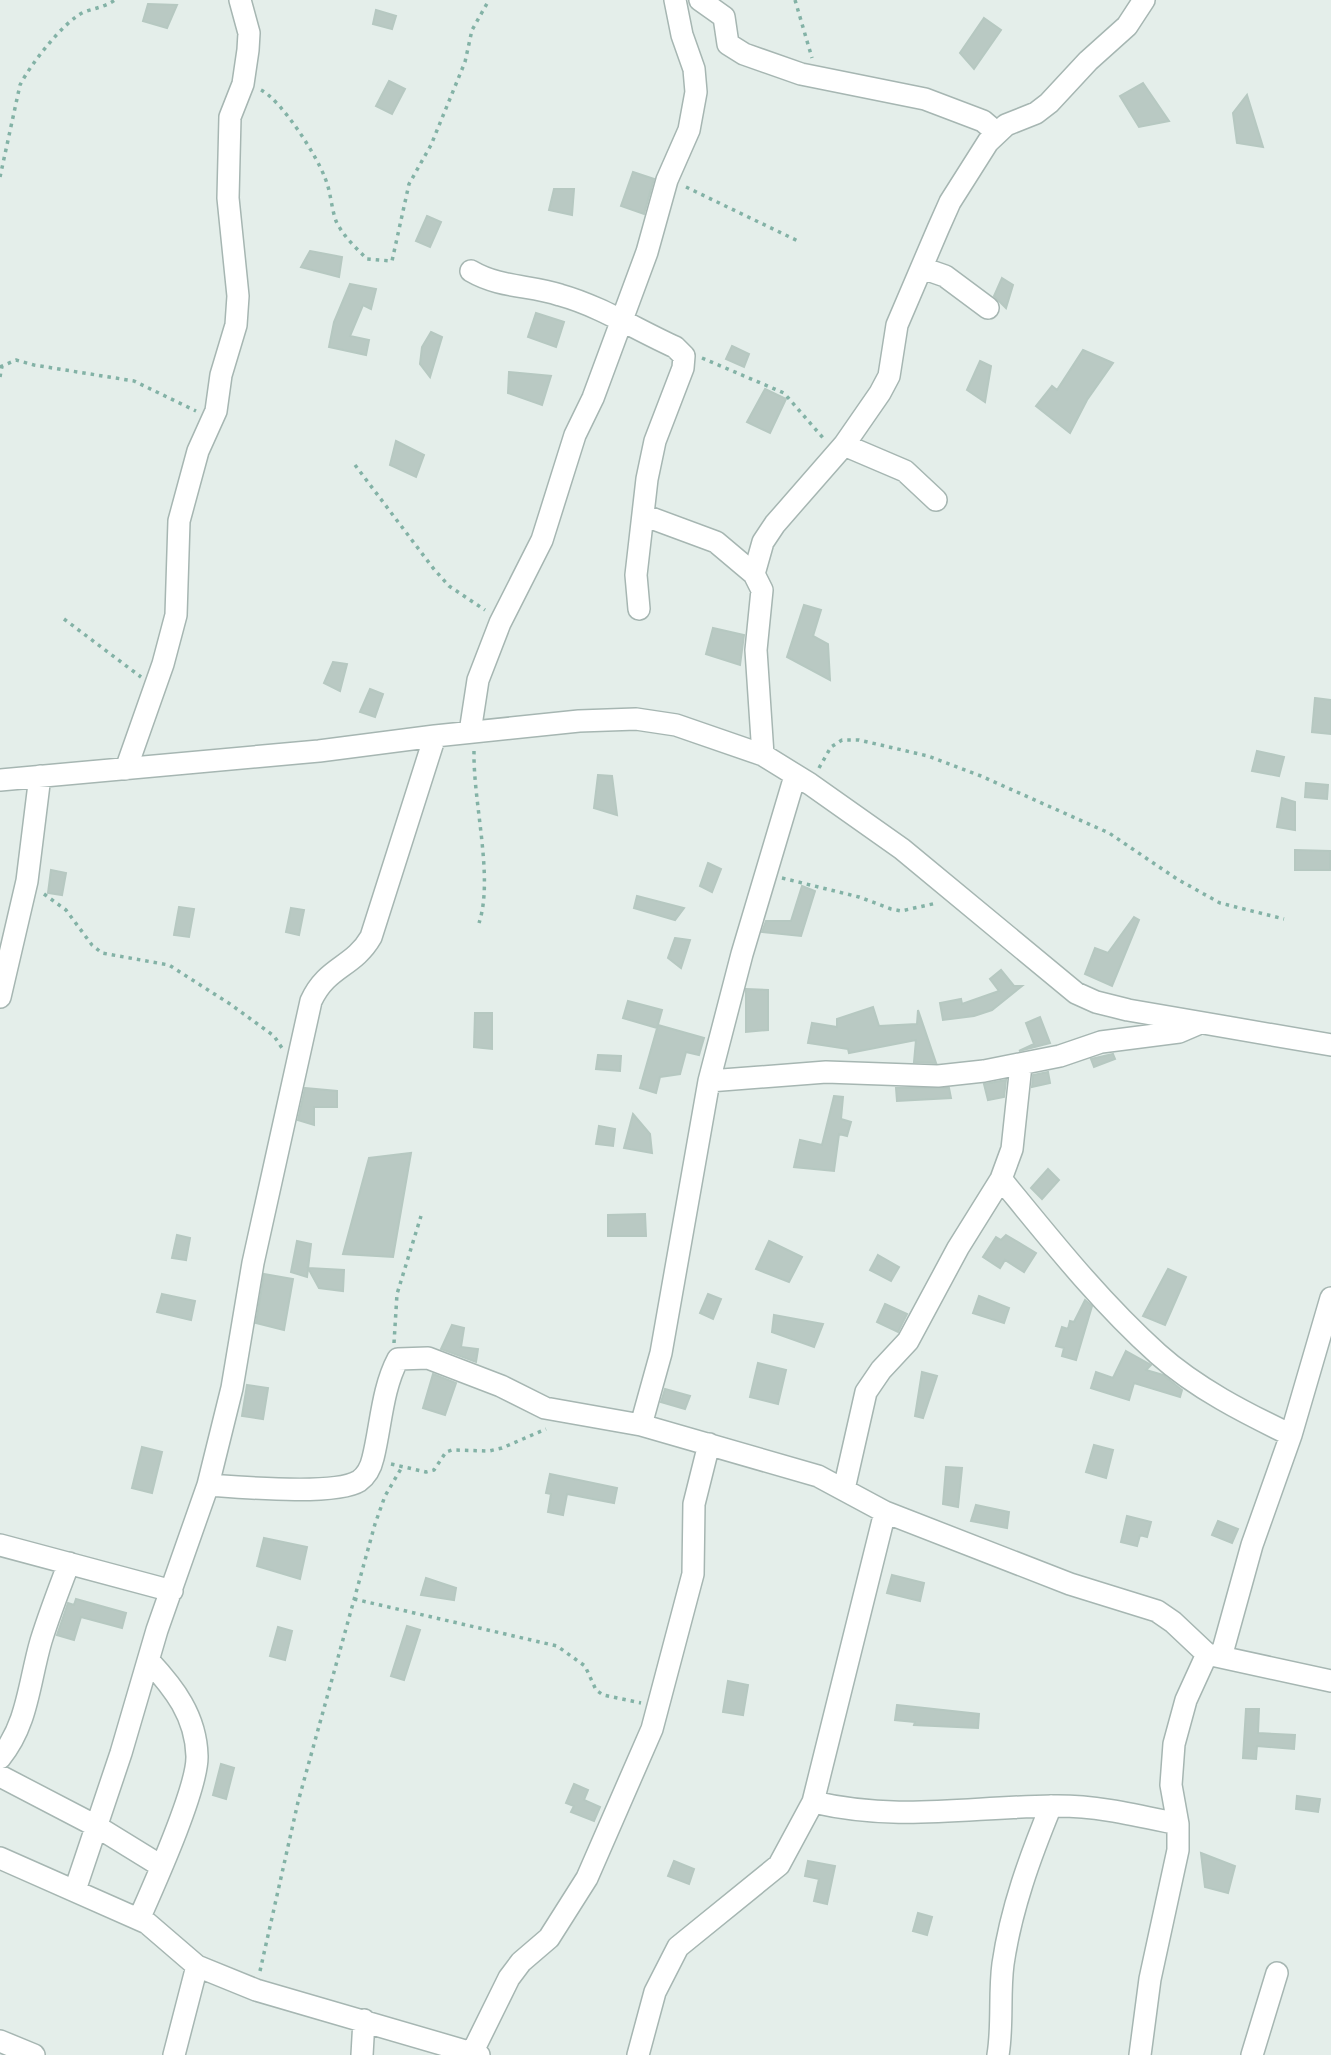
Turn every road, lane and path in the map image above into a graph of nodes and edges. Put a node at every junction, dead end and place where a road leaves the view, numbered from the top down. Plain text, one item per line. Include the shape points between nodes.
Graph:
1 (115, 0) edge
2 (240, 0) edge
3 (489, 0) edge
4 (675, 0) edge
5 (700, 0) edge
6 (795, 0) edge
7 (1144, 0) edge
8 (817, 79) junction
9 (243, 84) junction
10 (996, 132) junction
11 (0, 177) edge
12 (667, 180) junction
13 (798, 241) dead end
14 (922, 268) junction
15 (471, 271) dead end
16 (988, 308) dead end
17 (620, 322) junction
18 (680, 351) junction
19 (1, 366) edge
20 (0, 377) edge
21 (216, 411) junction
22 (845, 445) junction
23 (829, 460) junction
24 (355, 465) dead end
25 (936, 500) dead end
26 (643, 515) junction
27 (754, 574) junction
28 (639, 609) dead end
29 (64, 620) dead end
30 (500, 623) junction
31 (155, 685) junction
32 (472, 731) junction
33 (435, 736) junction
34 (763, 755) junction
35 (126, 769) junction
36 (40, 776) junction
37 (0, 780) edge
38 (803, 780) junction
39 (765, 874) junction
40 (27, 881) junction
41 (963, 901) junction
42 (1284, 919) dead end
43 (479, 923) dead end
44 (0, 997) edge
45 (1200, 1023) junction
46 (1331, 1045) edge
47 (1021, 1065) junction
48 (293, 1079) junction
49 (709, 1081) junction
50 (1001, 1178) junction
51 (421, 1216) dead end
52 (1331, 1298) edge
53 (398, 1359) junction
54 (568, 1414) junction
55 (641, 1425) junction
56 (1291, 1435) junction
57 (709, 1444) junction
58 (372, 1462) junction
59 (402, 1467) junction
60 (208, 1485) junction
61 (844, 1489) junction
62 (885, 1512) junction
63 (0, 1545) edge
64 (69, 1563) junction
65 (172, 1591) junction
66 (354, 1600) junction
67 (1214, 1656) junction
68 (149, 1661) junction
69 (1331, 1681) edge
70 (659, 1706) junction
71 (0, 1758) edge
72 (0, 1776) edge
73 (813, 1802) junction
74 (1051, 1806) junction
75 (1178, 1824) junction
76 (96, 1826) junction
77 (0, 1858) edge
78 (161, 1866) junction
79 (75, 1890) junction
80 (139, 1919) junction
81 (197, 1966) junction
82 (1277, 1973) dead end
83 (256, 1990) junction
84 (365, 2020) junction
85 (0, 2041) edge
86 (475, 2054) edge
87 (34, 2055) edge
88 (174, 2055) edge
89 (362, 2055) edge
90 (638, 2055) edge
91 (998, 2055) edge
92 (1140, 2055) edge
93 (1252, 2055) edge

1 - 11 path via 83,12 64,27 26,73
2 - 9 street via 249,33
3 - 9 path via 472,30 465,62 431,145 410,184 392,261 367,259 346,237 310,146 266,93
4 - 12 street via 696,92 689,130
5 - 8 street via 724,17 732,48
6 - 8 path
7 - 10 street via 1127,26 1049,103
8 - 10 street via 926,99 983,121
9 - 21 street via 230,117 228,198 238,307
10 - 14 street via 950,202
12 - 13 path
12 - 17 street via 647,252
14 - 16 street via 945,276
14 - 22 street via 897,325 888,376
15 - 17 street via 494,282 559,294
17 - 18 street
17 - 30 street via 575,435 542,540
18 - 23 path via 784,393 827,442
18 - 26 street via 683,368 655,441
19 - 20 path
19 - 21 path via 16,360 134,381 190,410
21 - 31 street via 183,502 176,615
22 - 23 street
22 - 25 street via 905,471
23 - 27 street via 764,542
24 - 30 path via 449,586
26 - 27 street via 716,542
26 - 28 street via 635,592
27 - 34 street via 762,590 756,650
29 - 31 path via 132,673
30 - 32 street via 478,680
31 - 35 street
32 - 33 street
32 - 34 street via 636,719 676,726
32 - 43 path via 473,791 486,893
33 - 35 street
33 - 48 street via 372,937 363,951 319,984
34 - 38 street
35 - 36 street
36 - 37 street
36 - 40 street
38 - 39 street
38 - 41 street via 902,849
38 - 42 path via 842,740 928,756 1109,833 1220,903
39 - 41 path via 901,911
39 - 49 street
40 - 44 street
40 - 48 path via 66,910 102,953 169,965 230,1004 274,1037 286,1054
41 - 45 street via 1076,993 1128,1010
45 - 46 street
45 - 47 street via 1179,1032 1101,1042
47 - 49 street via 938,1076 826,1072
47 - 50 street via 1012,1149
48 - 60 street via 232,1388
49 - 55 street via 662,1353
50 - 56 street via 1060,1254 1160,1356 1217,1395
50 - 61 street via 908,1341 866,1392
51 - 53 path via 396,1304
52 - 56 street
53 - 54 street via 428,1358
53 - 58 street via 389,1380
54 - 55 street
54 - 59 path via 502,1448 452,1450 426,1472
55 - 57 street
56 - 67 street
57 - 61 street via 818,1476
57 - 70 street via 694,1504 693,1574
58 - 59 path
58 - 60 street via 358,1481 346,1486 257,1489
59 - 66 path via 381,1505
60 - 65 street
61 - 62 street
62 - 67 street via 1070,1584 1157,1611
62 - 73 street
63 - 64 street
64 - 65 street
64 - 71 street via 41,1642 23,1719
65 - 68 street
66 - 70 path via 558,1646 585,1666 603,1695
66 - 83 path via 284,1860
67 - 69 street
67 - 75 street via 1186,1700 1174,1744 1171,1785
68 - 76 street
68 - 78 street via 176,1690 193,1730 197,1759
70 - 86 street via 629,1788 587,1878 549,1938 520,1962 509,1978
72 - 76 street
73 - 74 street via 895,1814
73 - 90 street via 779,1866 678,1947 654,1992
74 - 75 street via 1091,1807
74 - 91 street via 1011,1920 1003,1965
75 - 92 street via 1176,1863 1150,1979
76 - 78 street
76 - 79 street
77 - 79 street
78 - 80 street
79 - 80 street
80 - 81 street
81 - 83 street
81 - 88 street
82 - 93 street
83 - 84 street
84 - 86 street
84 - 89 street
85 - 87 street

